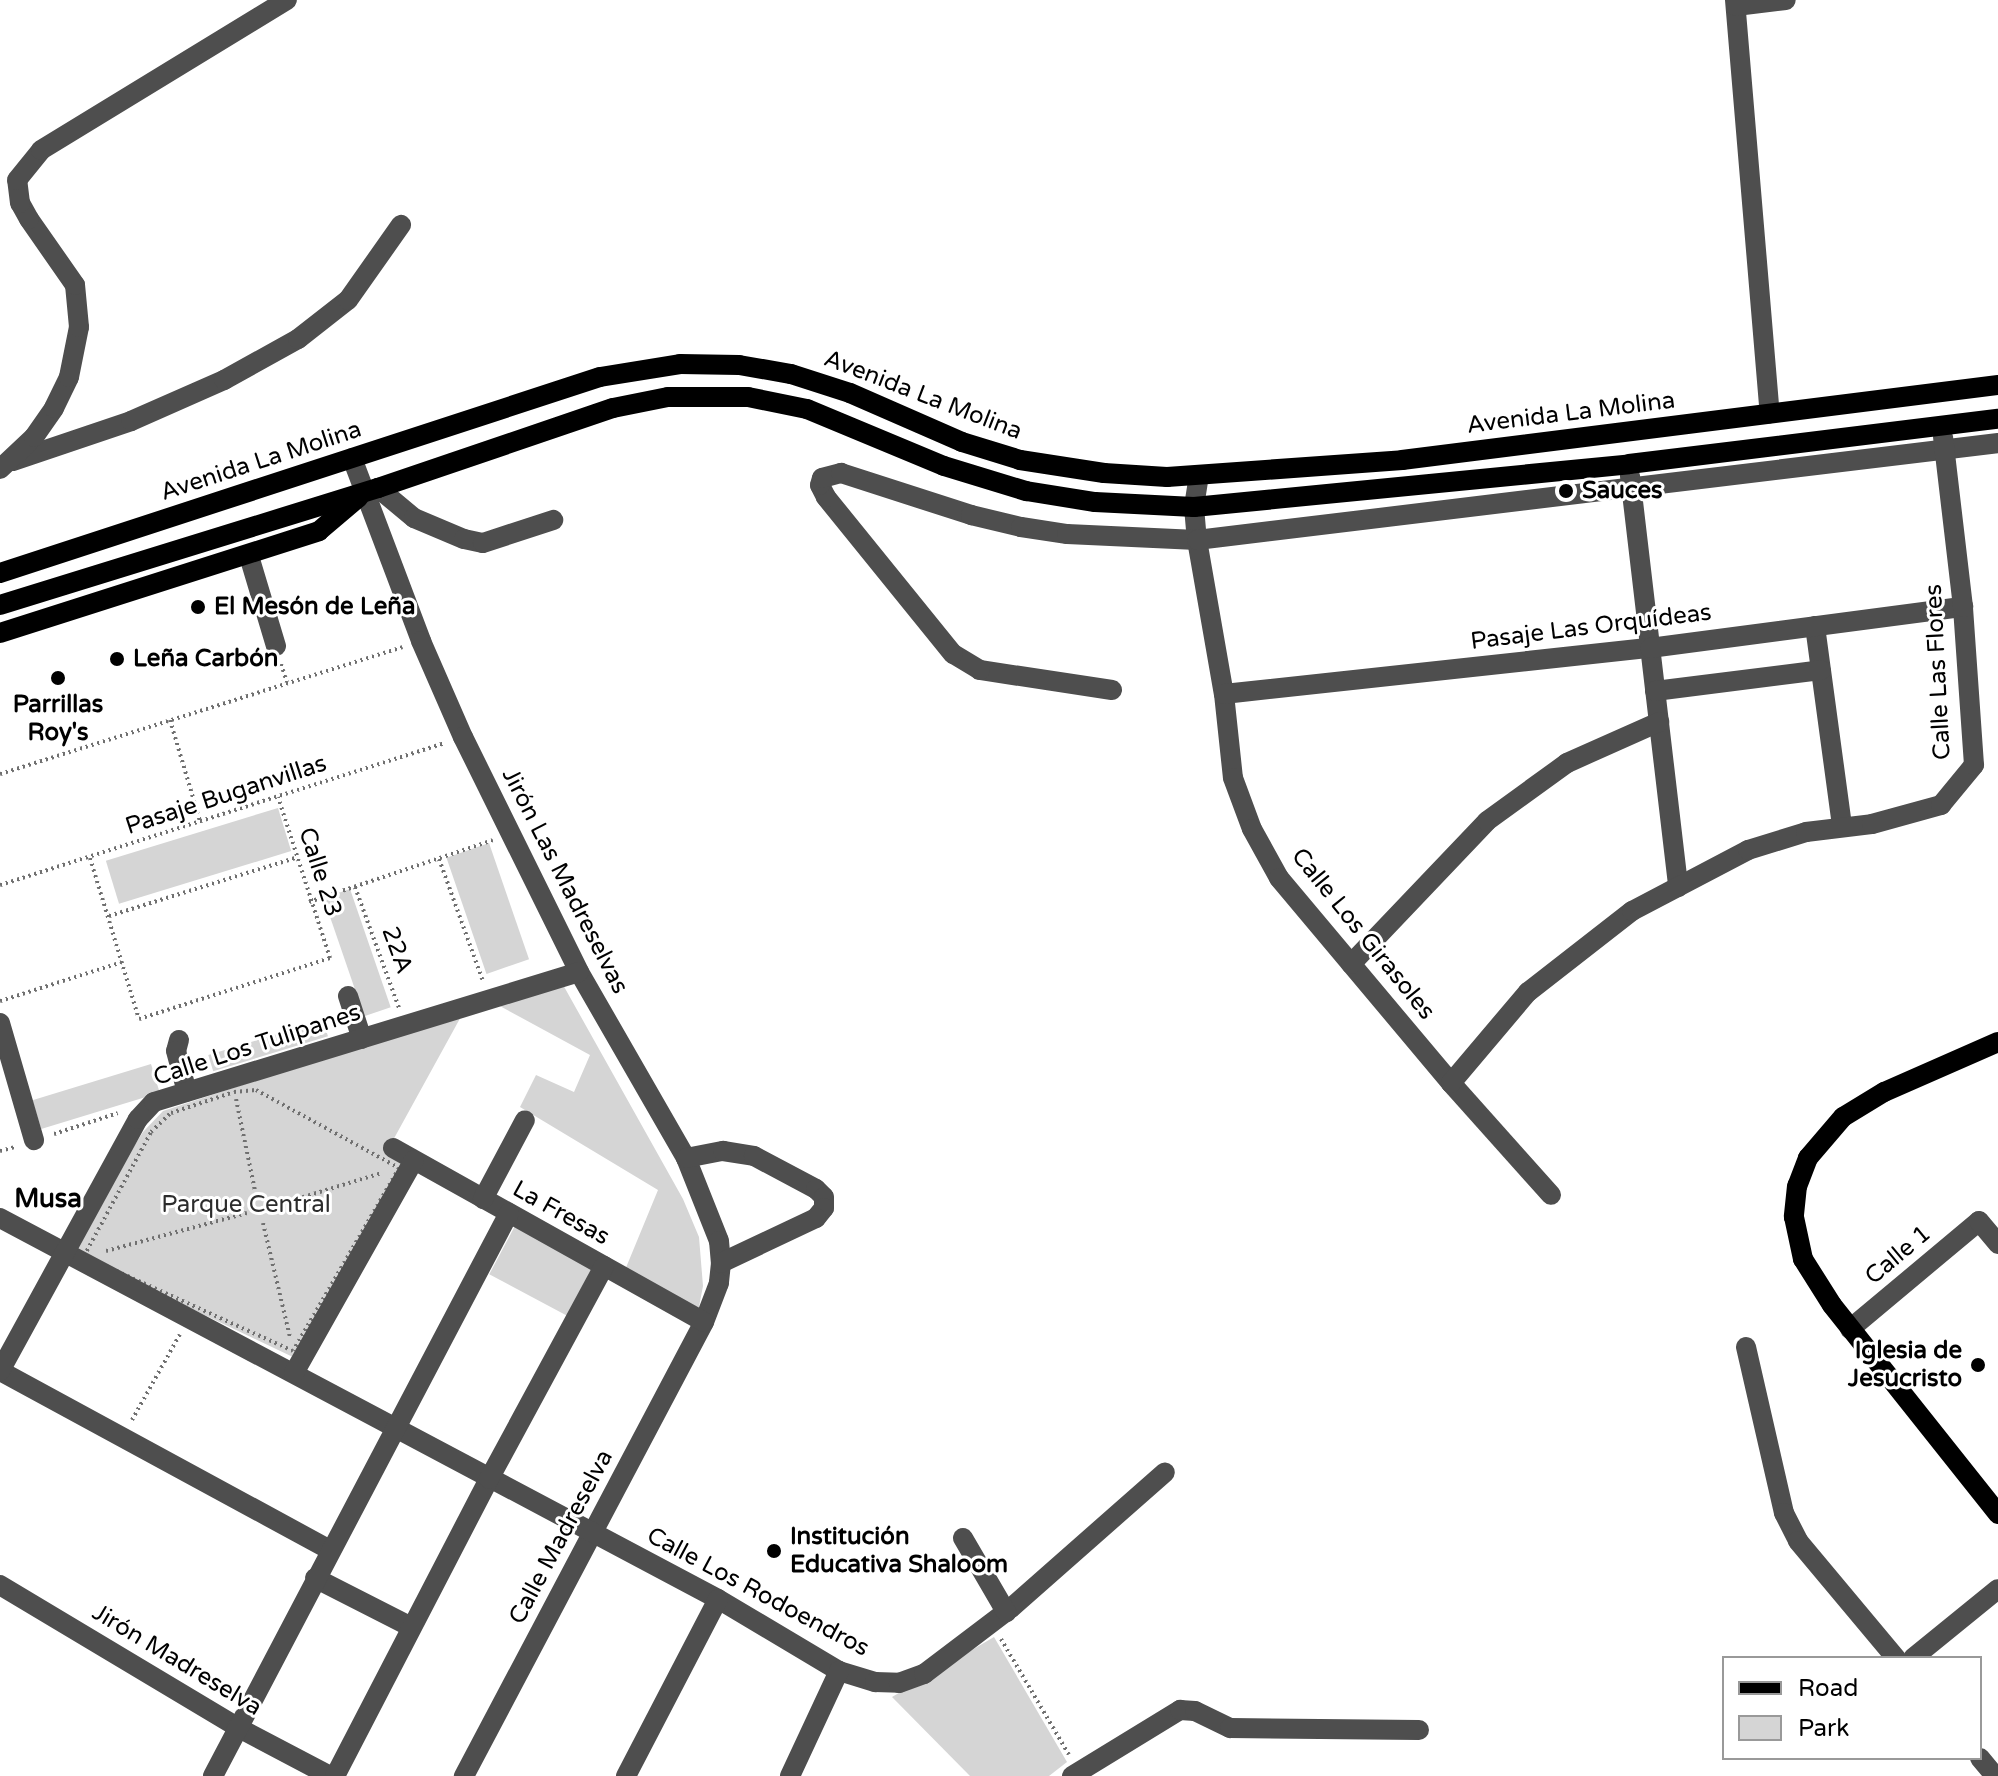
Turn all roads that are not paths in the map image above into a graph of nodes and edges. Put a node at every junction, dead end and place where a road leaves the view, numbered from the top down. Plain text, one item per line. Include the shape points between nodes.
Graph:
1 (287, 0) edge
2 (1786, 0) edge
3 (1735, 3) edge
4 (401, 225) dead end
5 (1998, 385) edge
6 (1770, 414) junction
7 (1998, 419) edge
8 (1943, 425) junction
9 (1998, 443) edge
10 (1943, 450) junction
11 (352, 458) junction
12 (1629, 464) junction
13 (4, 465) edge
14 (1199, 475) junction
15 (1630, 488) junction
16 (371, 490) junction
17 (1194, 507) junction
18 (553, 520) dead end
19 (1197, 540) junction
20 (249, 556) junction
21 (0, 573) edge
22 (0, 605) edge
23 (1963, 607) junction
24 (1815, 626) junction
25 (0, 633) edge
26 (276, 646) dead end
27 (1650, 648) junction
28 (1821, 670) junction
29 (1112, 690) dead end
30 (1655, 691) junction
31 (1224, 694) junction
32 (1659, 722) junction
33 (1842, 826) junction
34 (1678, 887) junction
35 (1351, 964) junction
36 (579, 972) junction
37 (348, 996) dead end
38 (0, 1023) edge
39 (362, 1039) junction
40 (179, 1040) dead end
41 (1998, 1042) edge
42 (1451, 1083) junction
43 (187, 1092) junction
44 (525, 1120) dead end
45 (34, 1140) road end
46 (686, 1158) junction
47 (1551, 1195) dead end
48 (483, 1199) junction
49 (509, 1213) junction
50 (0, 1218) edge
51 (1998, 1244) edge
52 (63, 1251) junction
53 (721, 1263) junction
54 (604, 1266) junction
55 (704, 1322) junction
56 (1850, 1329) junction
57 (1746, 1347) dead end
58 (0, 1371) edge
59 (294, 1373) junction
60 (394, 1429) junction
61 (1165, 1472) dead end
62 (489, 1479) junction
63 (1998, 1514) edge
64 (592, 1533) junction
65 (963, 1538) dead end
66 (330, 1550) junction
67 (315, 1578) junction
68 (0, 1585) edge
69 (1998, 1589) edge
70 (718, 1599) junction
71 (999, 1618) junction
72 (411, 1627) junction
73 (1894, 1656) edge
74 (1915, 1656) edge
75 (839, 1671) junction
76 (237, 1727) junction
77 (1419, 1730) dead end
78 (1982, 1760) edge
79 (322, 1774) edge
80 (1076, 1774) edge
81 (793, 1775) edge
82 (213, 1776) edge
83 (464, 1776) edge
84 (626, 1776) edge
85 (1995, 1776) edge

1 - 13 street via 41,150 17,180 20,203 75,285 79,327 69,377 54,408 34,437
2 - 3 street
3 - 6 street
4 - 13 street via 348,300 298,339 224,380 131,421
5 - 6 main road, Avenida La Molina
6 - 14 main road, Avenida La Molina via 1402,460
7 - 8 main road
8 - 10 street, Calle Las Flores
8 - 12 main road
9 - 10 street
10 - 15 street
10 - 23 street, Calle Las Flores
11 - 14 main road, Avenida La Molina via 600,377 710,363 766,369 821,383 962,442 1020,460 1135,476
11 - 16 street, Jirón Las Madreselvas
11 - 21 main road, Avenida La Molina
12 - 15 street
12 - 17 main road
14 - 17 street, Calle Los Girasoles
15 - 19 street
15 - 27 street
16 - 17 main road via 613,408 722,394 807,409 944,466 1026,491 1095,502
16 - 18 street via 414,518 483,543
16 - 20 main road via 319,531
16 - 22 main road
16 - 36 street, Jirón Las Madreselvas via 421,641
17 - 19 street, Calle Los Girasoles
19 - 29 street via 1021,527 841,473 822,478 826,497 953,654 980,670
19 - 31 street, Calle Los Girasoles
20 - 25 main road
20 - 26 street
23 - 24 street, Pasaje Las Orquídeas
23 - 33 street, Calle Las Flores via 1974,765 1941,805 1872,824
24 - 27 street, Pasaje Las Orquídeas
24 - 28 street
27 - 30 street
27 - 31 street, Pasaje Las Orquídeas
28 - 30 street
28 - 33 street
30 - 32 street
31 - 35 street, Calle Los Girasoles via 1233,778 1252,829 1279,878
32 - 34 street
32 - 35 street via 1567,763 1487,821
33 - 34 street, Calle Las Flores via 1748,850
34 - 42 street, Calle Las Flores via 1632,911 1528,992
35 - 42 street, Calle Los Girasoles
36 - 39 street, Calle Los Tulipanes
36 - 46 street, Jirón Las Madreselvas
37 - 39 street
38 - 45 street
39 - 43 street, Calle Los Tulipanes
40 - 43 street via 176,1051
41 - 56 main road via 1863,1103 1829,1131 1808,1158 1795,1202 1798,1245 1811,1274
42 - 47 street, Calle Los Girasoles
43 - 52 street, Calle Los Tulipanes via 154,1102 138,1119
44 - 48 street
46 - 53 street, Jirón Las Madreselvas via 719,1241
46 - 53 street via 723,1151 754,1156 816,1189 825,1203 816,1218
48 - 49 street, La Fresas
48 - 59 street, La Fresas via 402,1159
49 - 54 street, La Fresas
49 - 60 street
50 - 52 street, Calle Los Rodoendros
51 - 56 street, Calle 1 via 1979,1221
52 - 58 street, Calle Los Tulipanes
52 - 59 street, Calle Los Rodoendros
53 - 55 street, Jirón Las Madreselvas
54 - 55 street, La Fresas
54 - 62 street
55 - 64 street, Calle Madreselva
56 - 63 main road
57 - 73 street via 1784,1513 1798,1541
58 - 66 street
59 - 60 street, Calle Los Rodoendros
60 - 62 street, Calle Los Rodoendros
60 - 66 street
61 - 71 street, Calle Los Rodoendros
62 - 64 street, Calle Los Rodoendros
62 - 72 street
64 - 70 street, Calle Los Rodoendros
64 - 83 street, Calle Madreselva
65 - 71 street
66 - 67 street
67 - 72 street
67 - 76 street
68 - 76 street, Jirón Madreselva
69 - 74 street
70 - 75 street, Calle Los Rodoendros
70 - 84 street
71 - 75 street, Calle Los Rodoendros via 924,1674 899,1683
72 - 79 street
75 - 81 street
76 - 79 street, Jirón Madreselva
76 - 82 street
77 - 80 street via 1230,1728 1195,1711 1180,1710
78 - 85 street

